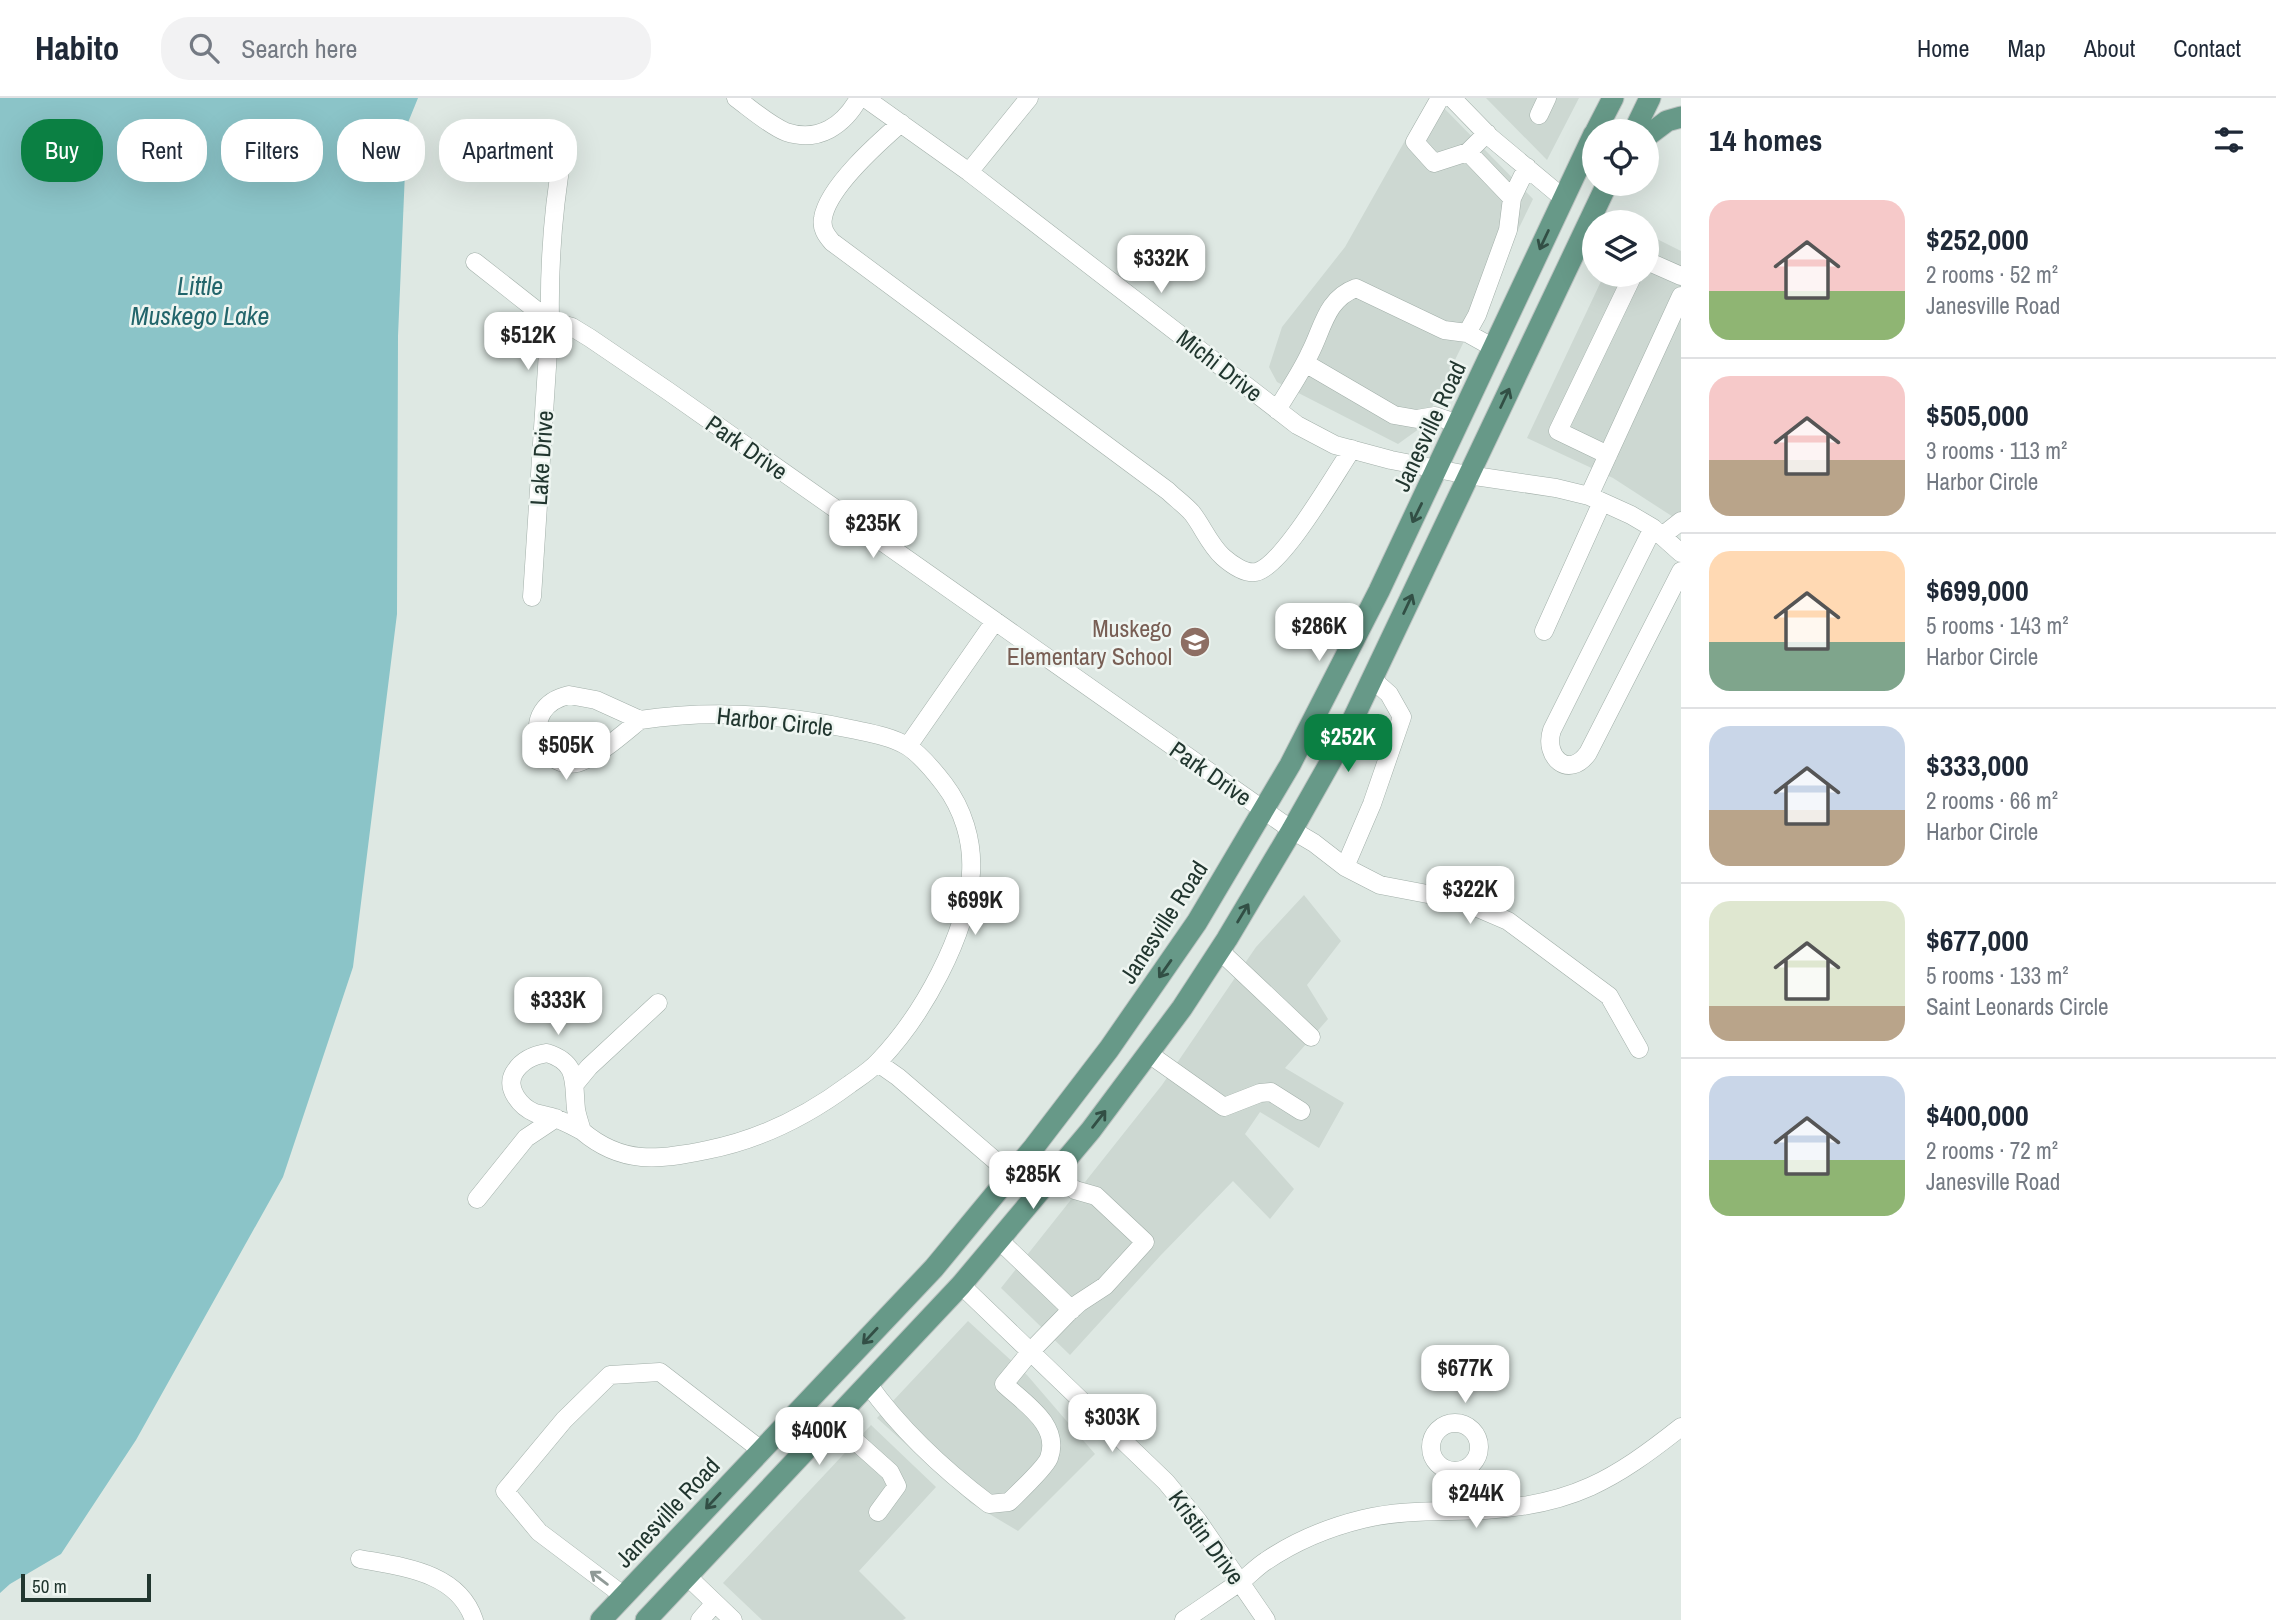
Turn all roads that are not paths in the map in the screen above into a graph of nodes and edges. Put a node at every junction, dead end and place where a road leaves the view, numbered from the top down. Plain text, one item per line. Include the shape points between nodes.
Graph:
1 (736, 98) edge
2 (859, 98) edge
3 (865, 98) edge
4 (1029, 98) edge
5 (1440, 98) edge
6 (1452, 98) edge
7 (1547, 98) edge
8 (1613, 98) edge
9 (1650, 98) edge
10 (1539, 115) dead end
11 (1681, 117) edge
12 (1602, 119) edge
13 (1640, 119) edge
14 (901, 123) junction
15 (1659, 127) edge
16 (1487, 133) junction
17 (1468, 152) junction
18 (1582, 159) edge
19 (1527, 167) junction
20 (969, 172) junction
21 (559, 182) edge
22 (1602, 196) edge
23 (1512, 198) junction
24 (1563, 198) junction
25 (475, 262) dead end
26 (1659, 266) edge
27 (1681, 276) edge
28 (1627, 287) edge
29 (1681, 296) edge
30 (550, 321) junction
31 (1468, 334) junction
32 (1497, 341) junction
33 (1528, 348) junction
34 (1304, 363) junction
35 (1277, 410) junction
36 (1459, 425) junction
37 (1352, 449) junction
38 (1608, 455) junction
39 (1438, 469) junction
40 (1468, 475) junction
41 (1595, 499) junction
42 (1681, 521) edge
43 (1658, 532) junction
44 (1681, 554) edge
45 (1681, 571) edge
46 (532, 597) dead end
47 (995, 621) junction
48 (1544, 632) dead end
49 (1372, 679) junction
50 (640, 720) junction
51 (908, 746) junction
52 (1264, 811) junction
53 (1292, 830) junction
54 (1345, 867) junction
55 (1220, 951) junction
56 (658, 1003) dead end
57 (1311, 1037) dead end
58 (1639, 1049) dead end
59 (1149, 1054) junction
60 (878, 1063) junction
61 (575, 1084) junction
62 (1301, 1111) dead end
63 (556, 1118) junction
64 (582, 1131) junction
65 (1070, 1155) junction
66 (1054, 1174) junction
67 (1007, 1181) junction
68 (477, 1199) dead end
69 (994, 1246) junction
70 (961, 1285) junction
71 (903, 1301) junction
72 (1072, 1310) junction
73 (1031, 1351) junction
74 (868, 1384) junction
75 (833, 1420) junction
76 (1681, 1427) edge
77 (761, 1450) junction
78 (1457, 1471) dead end
79 (785, 1472) junction
80 (1459, 1510) junction
81 (878, 1512) dead end
82 (360, 1559) dead end
83 (653, 1565) junction
84 (682, 1581) junction
85 (1240, 1582) junction
86 (624, 1596) junction
87 (715, 1603) junction
88 (652, 1618) edge
89 (474, 1620) edge
90 (601, 1620) edge
91 (701, 1620) edge
92 (733, 1620) edge
93 (1184, 1620) edge
94 (1266, 1620) edge

1 - 2 street via 784,131 810,135 838,125
3 - 14 street, Michi Drive
4 - 20 street
5 - 17 street via 1415,142 1434,163
6 - 16 street
7 - 10 street
8 - 12 main road, Janesville Road
9 - 13 main road
11 - 15 main road
14 - 20 street, Michi Drive
14 - 37 street via 866,154 830,200 822,219 824,232 1168,491 1193,514 1223,558 1255,573 1268,566 1287,548
16 - 17 street
16 - 19 street
17 - 23 street
18 - 24 main road, Janesville Road
19 - 23 street
19 - 24 street
20 - 35 street, Michi Drive
21 - 30 street, Lake Drive
22 - 33 main road
23 - 31 street via 1508,230
24 -> 32 main road, Janesville Road
25 - 30 street, Park Drive
26 - 27 street
28 - 38 street via 1558,431
29 - 38 street
30 - 46 street, Lake Drive
30 - 47 street, Park Drive via 590,338
31 - 32 street
31 - 34 street via 1444,330 1356,288 1344,292 1324,317
32 - 33 main road
32 - 36 main road, Janesville Road
40 -> 33 main road
34 - 35 street
34 - 36 street via 1394,415 1435,416
35 - 37 street, Michi Drive via 1306,430
36 - 39 main road, Janesville Road
37 - 39 street, Michi Drive
38 - 41 street
39 - 40 street, Michi Drive
39 -> 52 main road, Janesville Road
40 - 41 street, Michi Drive
49 -> 40 main road
41 - 43 street, Michi Drive
41 - 48 street
42 - 43 street
43 - 44 street, Michi Drive
43 - 45 street via 1552,730 1550,748 1563,765 1582,762 1588,753
47 - 51 street
47 - 52 street, Park Drive
49 - 53 main road
49 - 54 street via 1389,694 1402,717
50 - 50 street via 596,700 569,695 553,701 541,715 539,738 547,752 561,762 578,763
50 - 51 street, Harbor Circle via 758,715 811,721
51 - 60 street, Harbor Circle via 936,773 963,817 971,873 960,921 939,975 908,1027
52 - 53 street, Park Drive
52 -> 67 main road, Janesville Road via 1197,922 1109,1049
53 - 54 street, Park Drive
55 -> 53 main road
54 - 58 street, Park Drive via 1380,885 1459,900 1508,921 1609,996
55 - 57 street
55 - 59 main road
56 - 61 street
59 - 62 street via 1224,1107 1271,1092
65 -> 59 main road
60 - 64 street, Harbor Circle via 810,1112 728,1146 673,1157 646,1157 605,1149
60 - 67 street
61 - 63 street, Harbor Circle via 566,1063 547,1053 515,1070 512,1089 518,1101 532,1112
61 - 64 street, Harbor Circle
63 - 64 street, Harbor Circle
63 - 68 street via 526,1138
65 - 66 main road
65 - 67 main road
66 - 69 main road
66 - 72 street via 1075,1190 1096,1196 1145,1242 1105,1286
67 - 69 main road via 1019,1184 1018,1191
67 - 70 main road via 964,1249
67 - 71 main road, Janesville Road
69 - 70 main road
69 - 72 street
70 - 71 main road via 931,1286
70 - 73 street, Kristin Drive
70 - 74 main road
71 -> 77 main road, Janesville Road
72 - 73 street
73 - 74 street via 1004,1384 1044,1421 1052,1439 1048,1459 1009,1502 989,1504 965,1486 891,1415
73 - 85 street, Kristin Drive via 1167,1482
74 - 75 main road
75 - 79 main road
75 - 81 street via 890,1472 897,1486
76 - 80 street via 1620,1472 1578,1494 1520,1508
77 - 79 main road
77 -> 83 main road, Janesville Road
86 -> 77 street via 539,1532 505,1491 564,1420 610,1375 660,1372
78 - 80 street
79 - 84 main road
80 - 85 street via 1380,1516 1345,1524 1278,1554
82 - 89 street via 443,1581 460,1594
83 - 84 main road
83 - 86 main road, Janesville Road
84 - 87 street
84 - 88 main road
85 - 93 street
85 - 94 street, Kristin Drive
86 - 90 main road, Janesville Road
87 - 91 street
87 - 92 street

